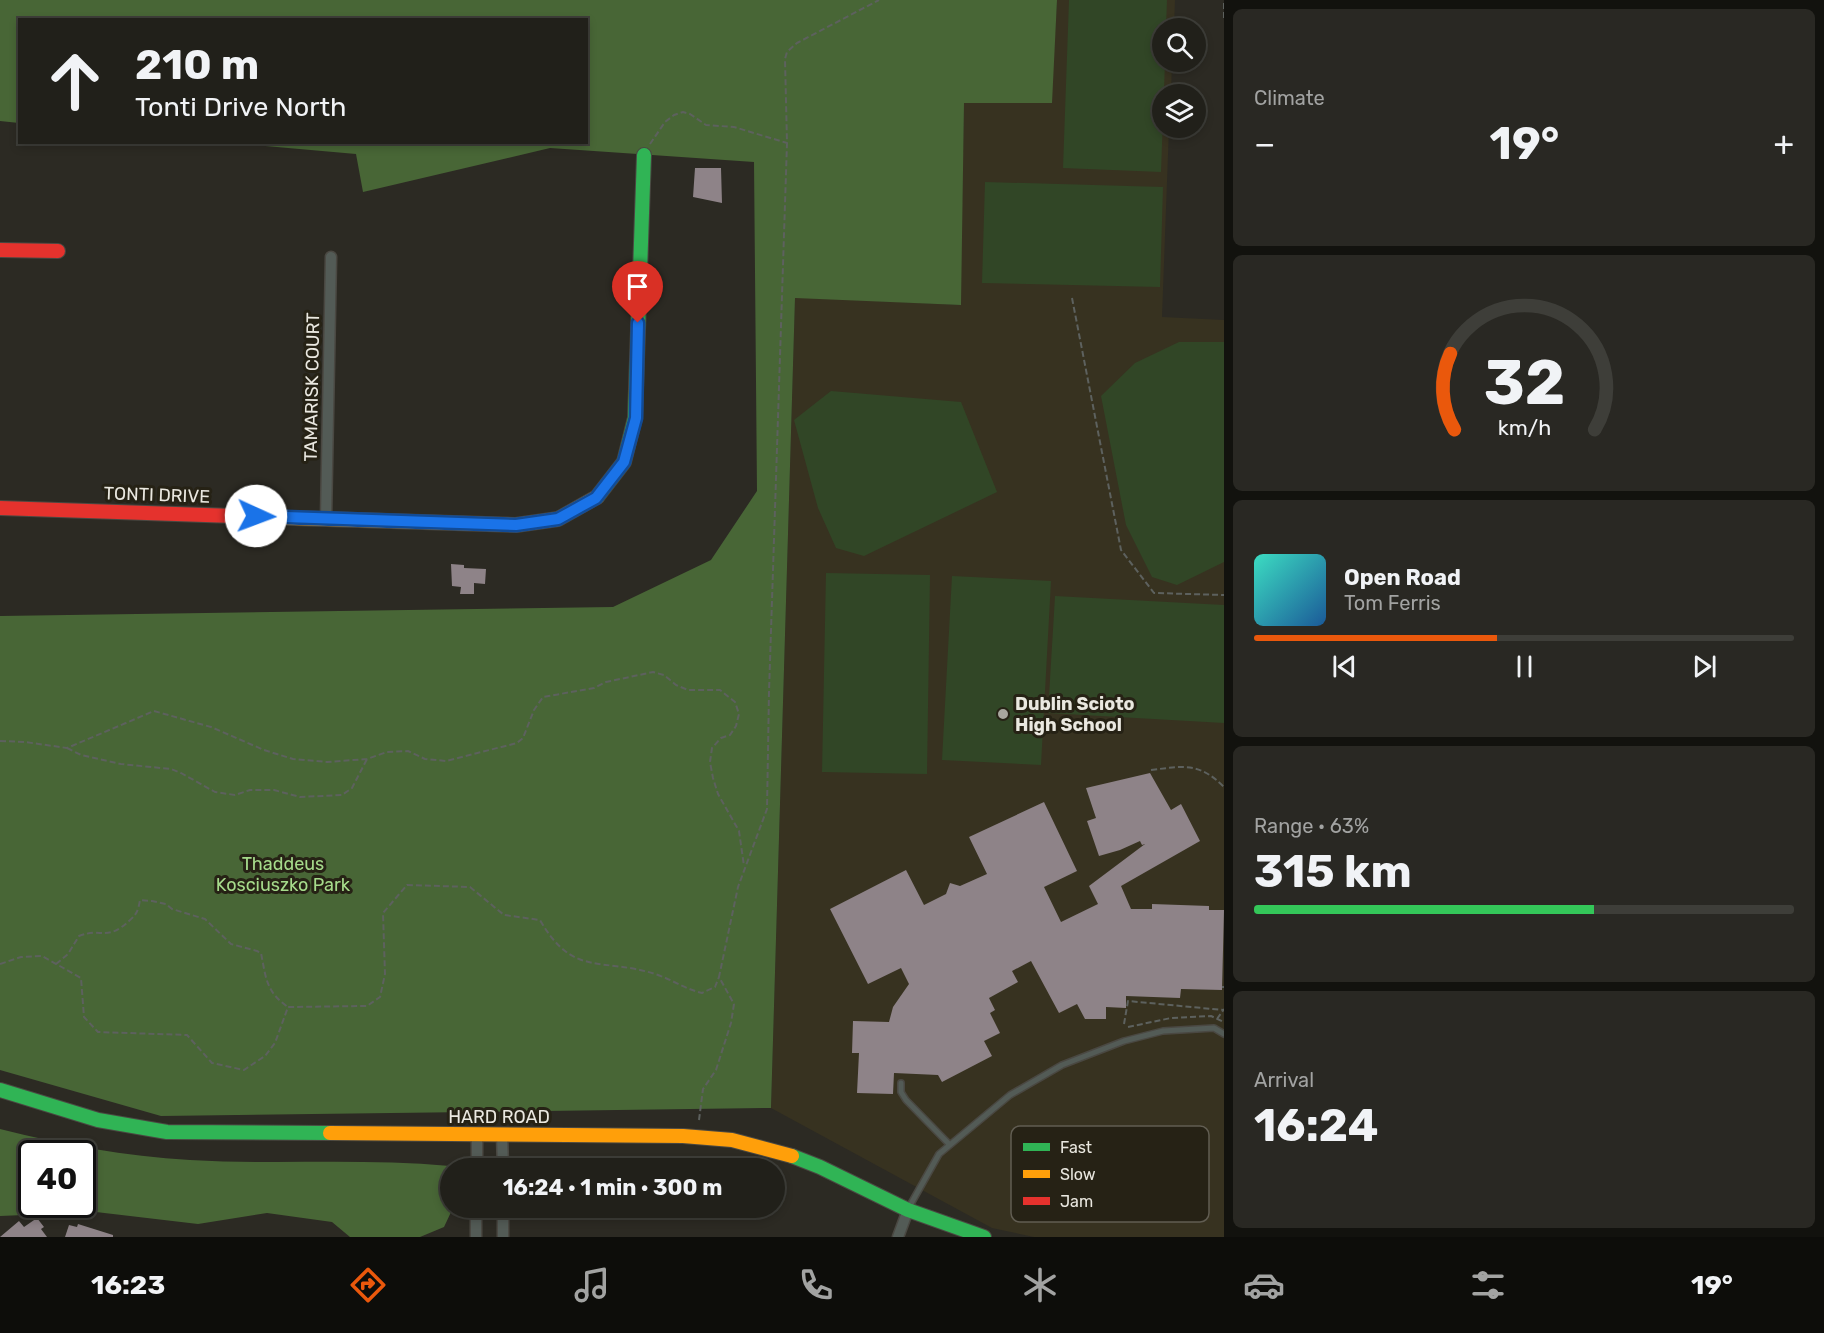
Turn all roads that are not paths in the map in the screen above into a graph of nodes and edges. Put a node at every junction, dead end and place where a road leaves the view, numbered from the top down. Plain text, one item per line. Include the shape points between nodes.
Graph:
1 (644, 155) road end
2 (0, 250) edge
3 (58, 251) dead end
4 (331, 257) dead end
5 (0, 508) edge
6 (326, 518) junction
7 (1224, 1034) edge
8 (901, 1083) dead end
9 (0, 1090) edge
10 (477, 1135) junction
11 (502, 1135) junction
12 (950, 1145) junction
13 (477, 1158) edge
14 (502, 1158) edge
15 (908, 1210) junction
16 (476, 1218) edge
17 (503, 1218) edge
18 (476, 1237) edge
19 (503, 1237) edge
20 (898, 1237) edge
21 (984, 1237) edge

1 - 6 street, TONTI DRIVE via 636,418 624,462 596,498 558,519 516,525
2 - 3 street
4 - 6 street, TAMARISK COURT
5 - 6 street, TONTI DRIVE
7 - 12 lane via 1214,1028 1163,1031 1062,1065 1010,1095
8 - 12 lane via 906,1100
9 - 10 street, HARD ROAD via 98,1120 167,1132
10 - 11 street, HARD ROAD
10 - 13 street
11 - 14 street
11 - 15 street, HARD ROAD via 683,1136 754,1144 820,1167
12 - 15 lane via 939,1154
15 - 20 street
15 - 21 street, HARD ROAD
16 - 18 street
17 - 19 street

